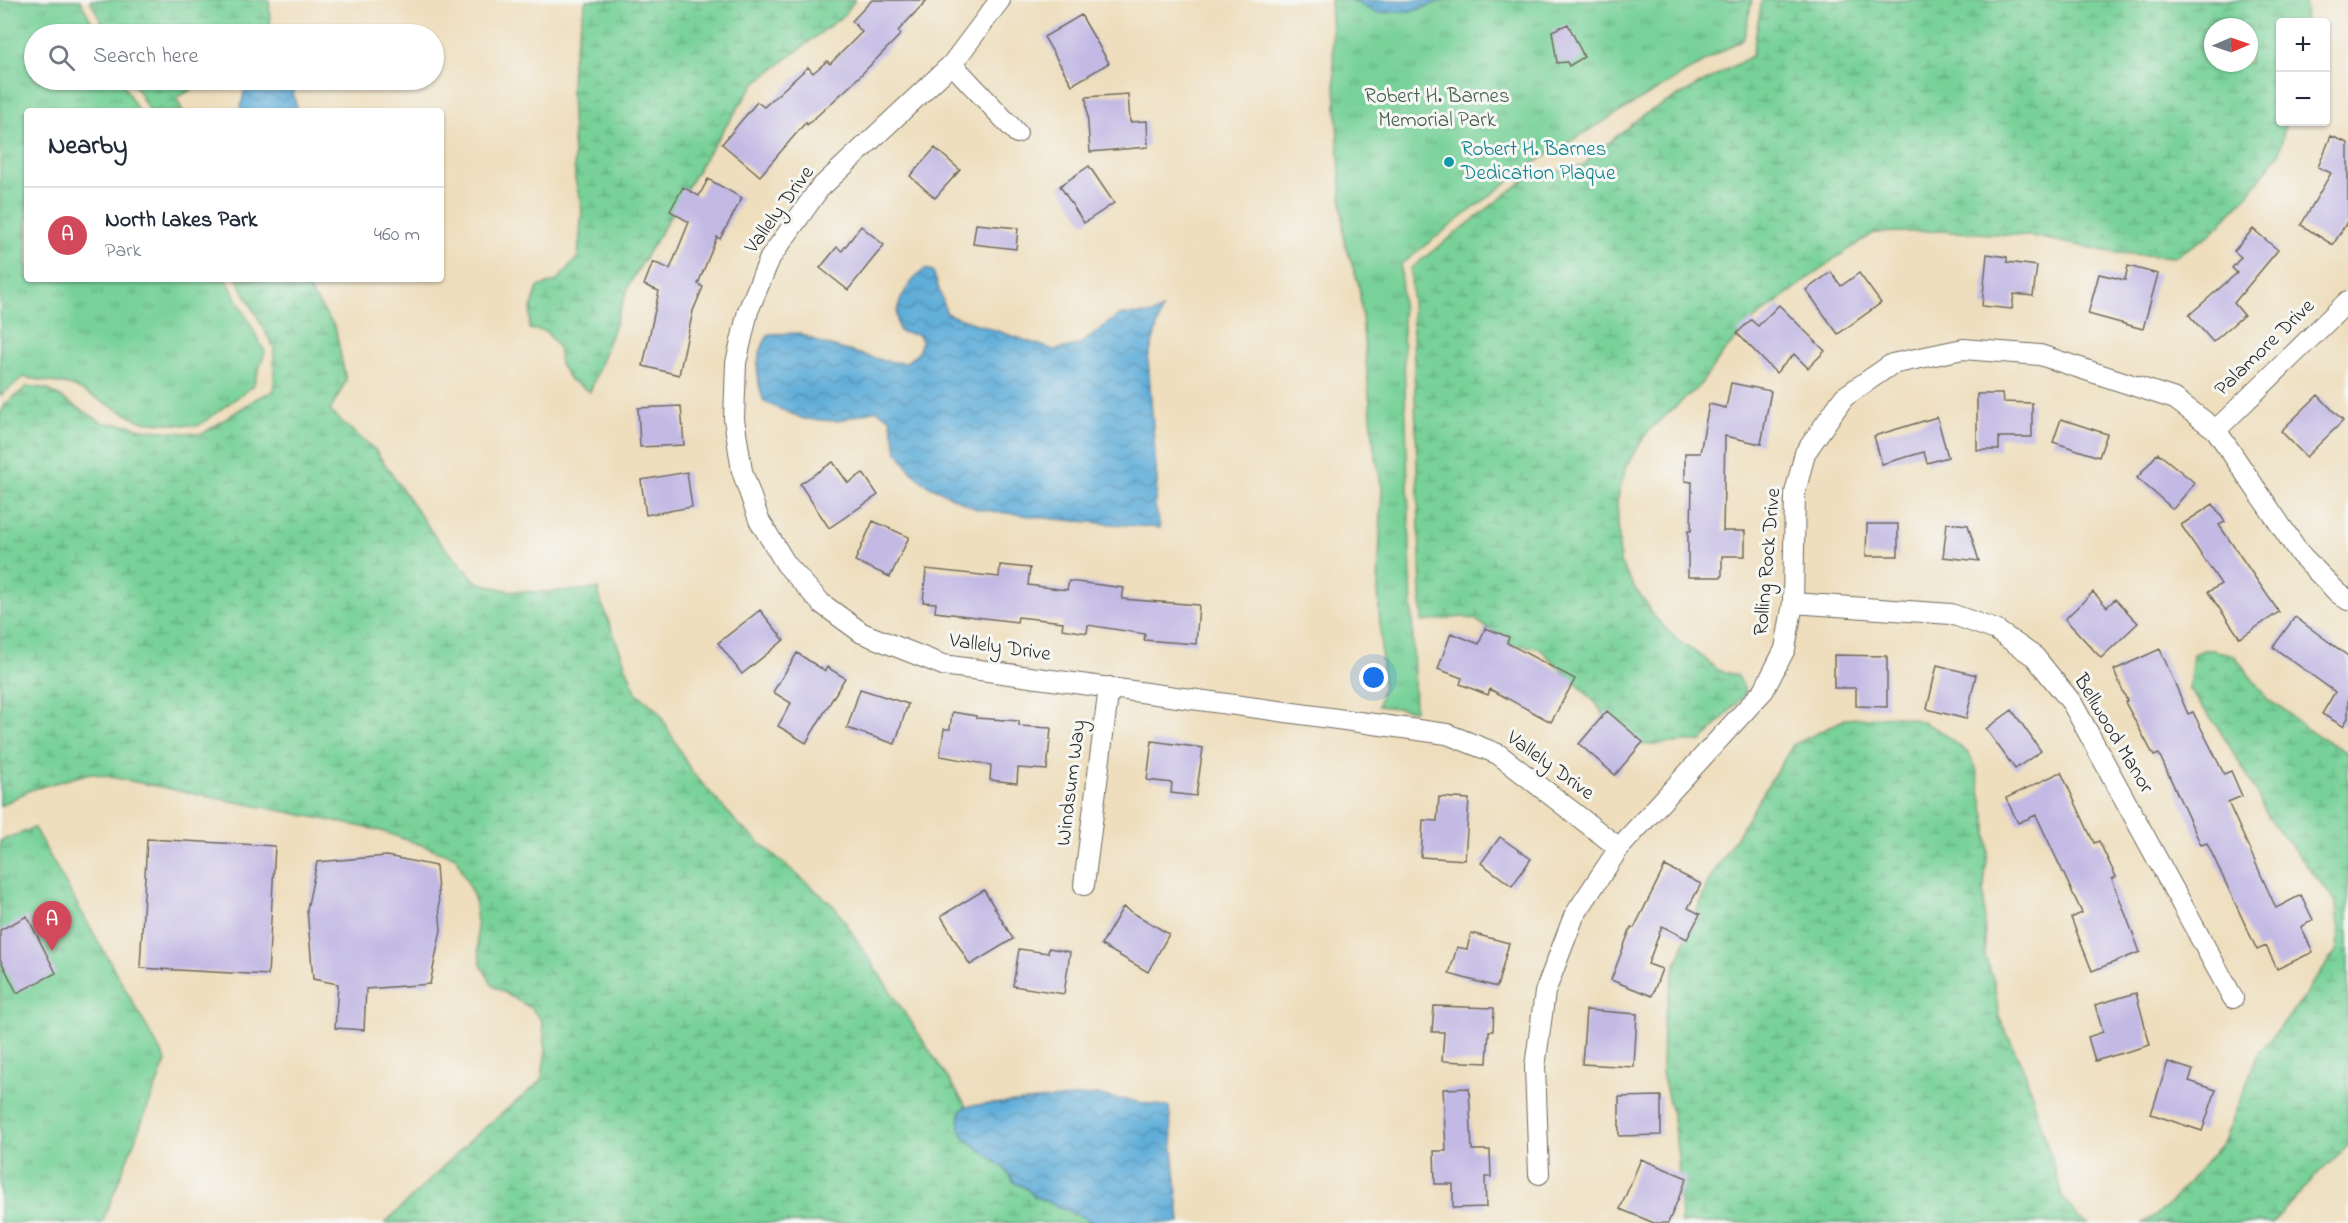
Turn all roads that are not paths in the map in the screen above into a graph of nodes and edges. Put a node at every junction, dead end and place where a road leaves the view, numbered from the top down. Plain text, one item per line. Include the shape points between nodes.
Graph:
1 (1000, 0) edge
2 (952, 64) junction
3 (1017, 133) dead end
4 (2348, 301) edge
5 (2216, 430) junction
6 (2348, 600) edge
7 (1793, 603) junction
8 (1108, 687) junction
9 (1619, 848) junction
10 (1084, 885) dead end
11 (2233, 998) dead end
12 (1539, 1174) dead end

1 - 2 street, Vallely Drive
2 - 3 street
2 - 8 street, Vallely Drive via 819,189 770,258 748,311 736,363 734,419 742,471 759,520 786,564 820,603 862,633 943,665
4 - 5 street, Palamore Drive
5 - 6 street, Rolling Rock Drive via 2300,554
5 - 7 street, Rolling Rock Drive via 2175,399 2040,355 1963,349 1892,364 1844,397 1805,453 1795,493
7 - 9 street, Rolling Rock Drive via 1785,648 1764,690
7 - 11 street, Bellwood Manor via 1951,614 1996,630 2035,657 2072,703
8 - 9 street, Vallely Drive via 1447,734 1498,754
8 - 10 street, Windsum Way
9 - 12 street, Rolling Rock Drive via 1574,916 1545,992 1535,1067

